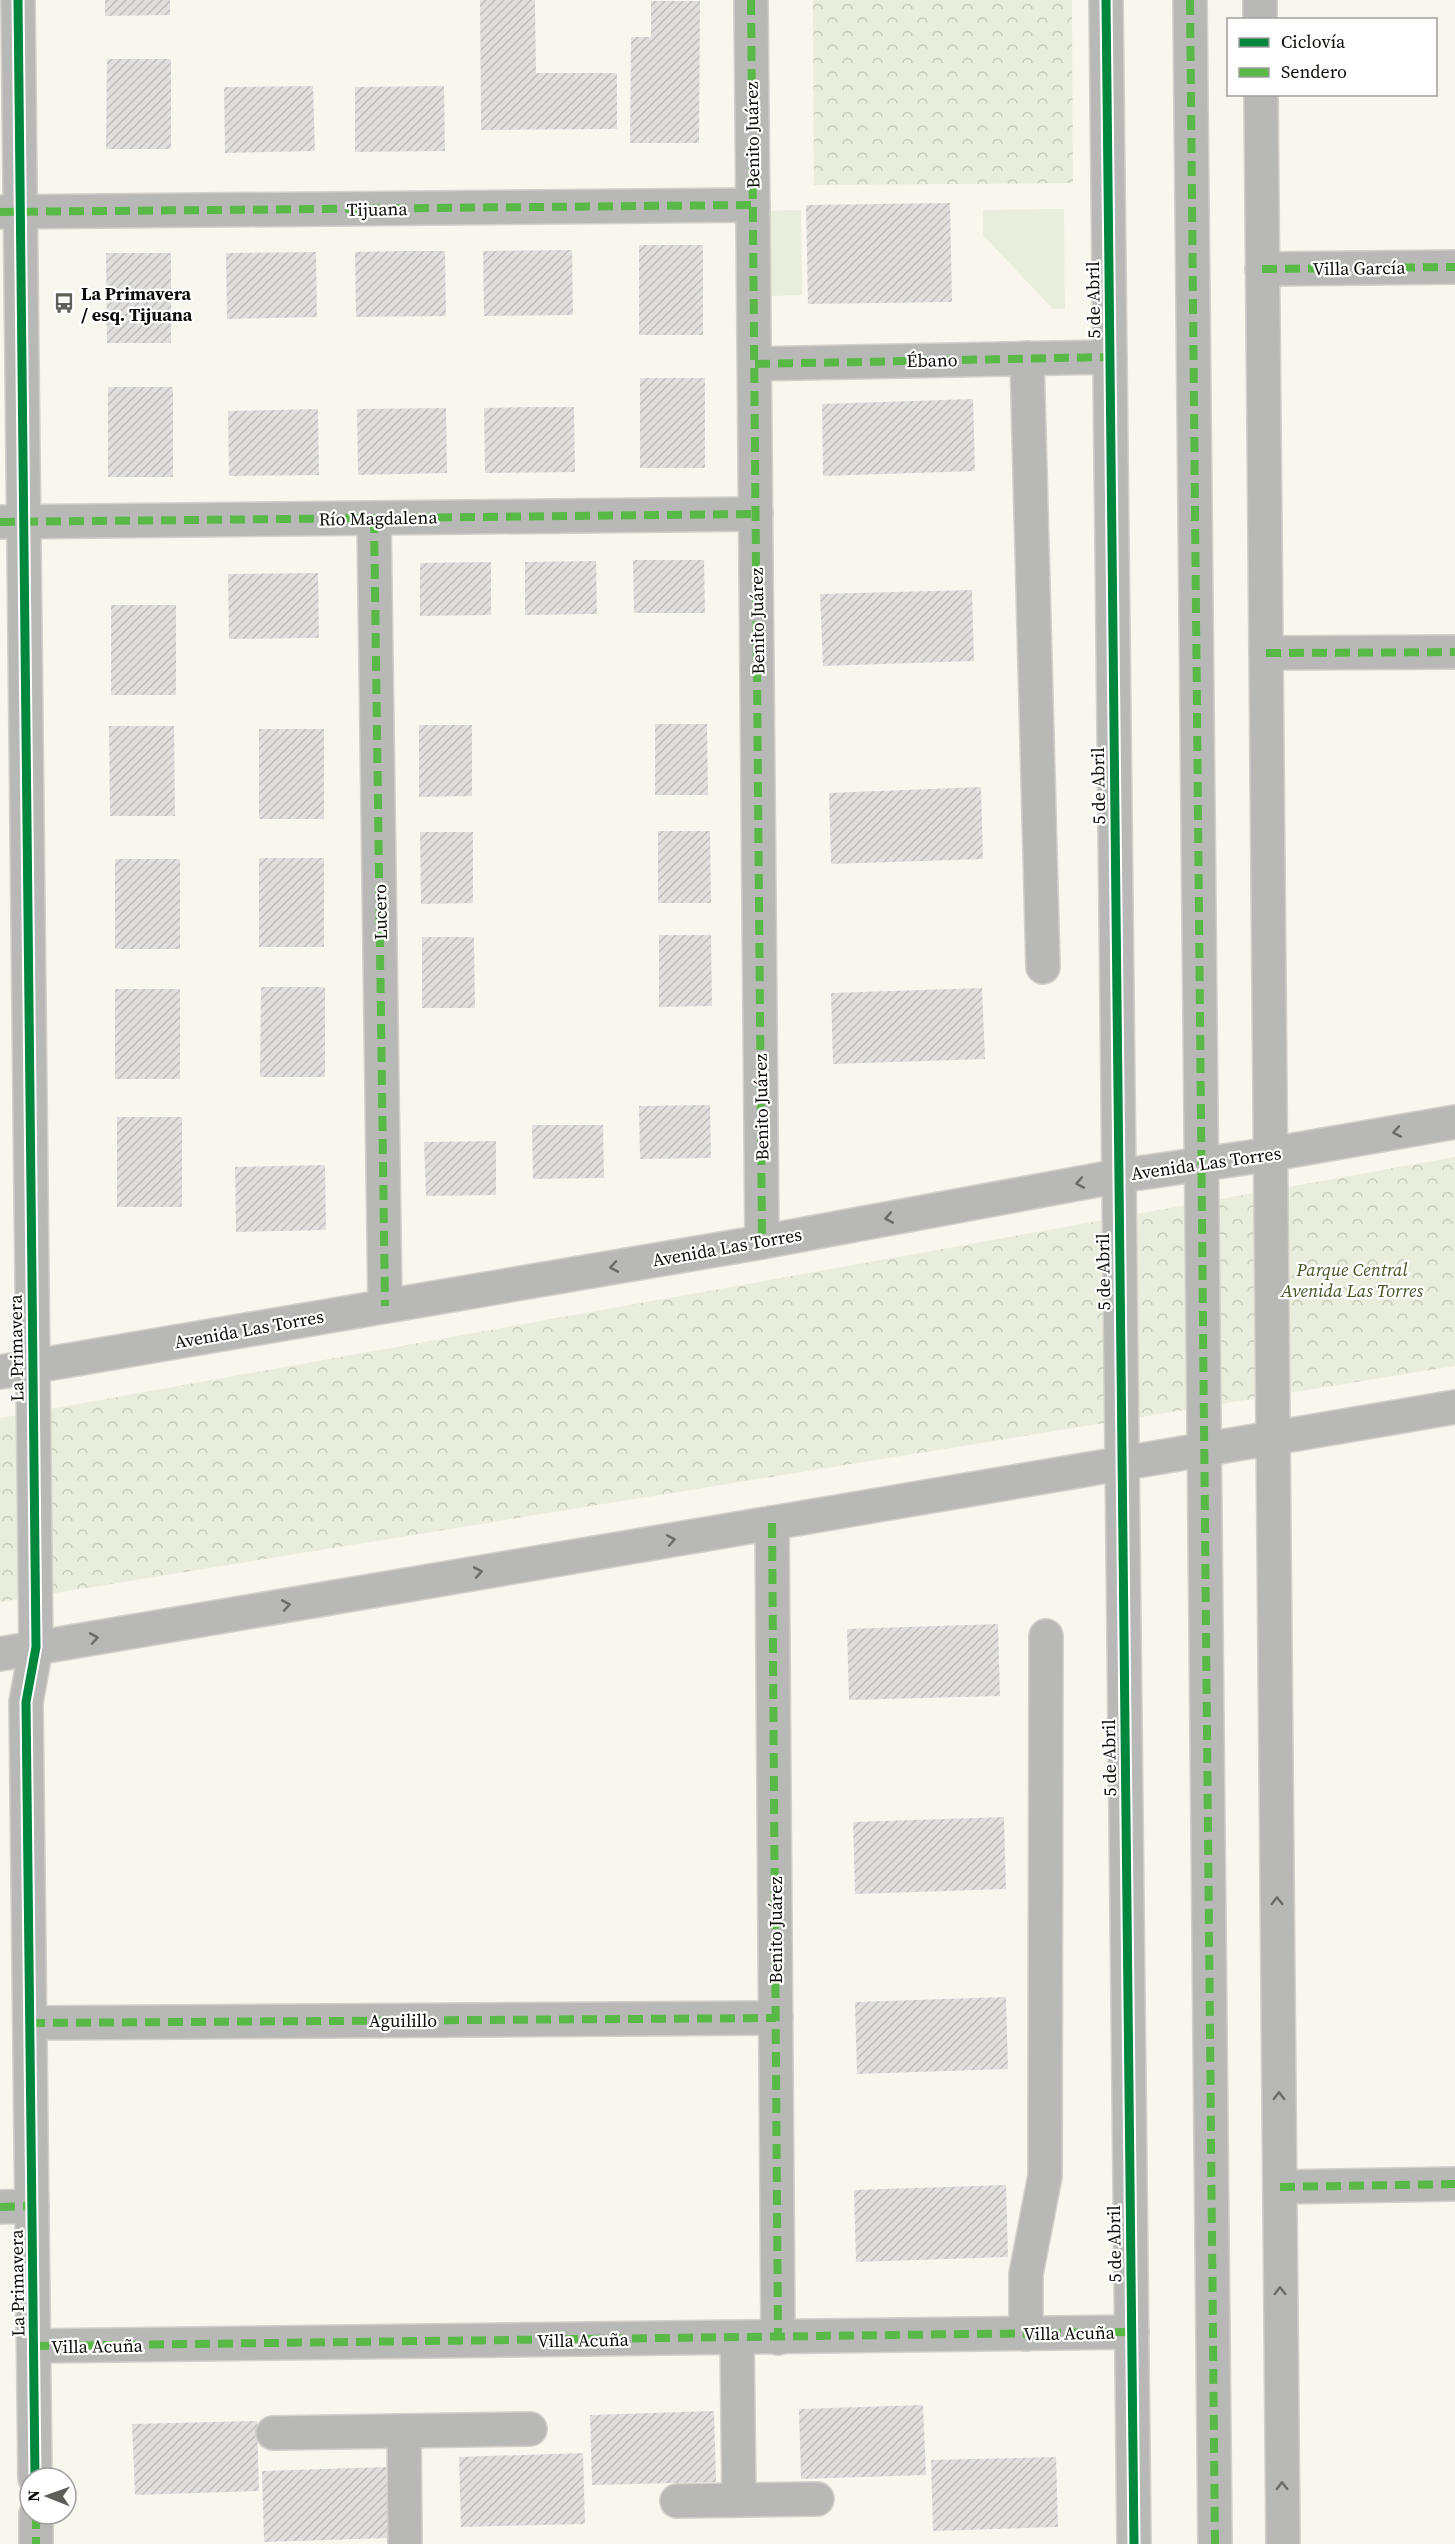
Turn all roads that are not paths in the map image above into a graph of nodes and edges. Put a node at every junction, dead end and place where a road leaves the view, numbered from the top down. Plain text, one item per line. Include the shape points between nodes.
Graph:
1 (18, 0) edge
2 (751, 0) edge
3 (1106, 0) edge
4 (1190, 0) edge
5 (1260, 0) edge
6 (1260, 18) edge
7 (1261, 96) edge
8 (753, 205) junction
9 (10, 212) edge
10 (1455, 267) edge
11 (1263, 269) junction
12 (1110, 357) junction
13 (1027, 358) junction
14 (755, 364) junction
15 (756, 514) junction
16 (374, 518) junction
17 (12, 522) edge
18 (1455, 652) edge
19 (1266, 653) junction
20 (1043, 967) dead end
21 (1455, 1122) edge
22 (1272, 1154) junction
23 (1201, 1164) junction
24 (1119, 1176) junction
25 (762, 1242) junction
26 (385, 1306) junction
27 (33, 1366) junction
28 (0, 1372) edge
29 (1455, 1407) edge
30 (1274, 1437) junction
31 (1206, 1449) junction
32 (1122, 1463) junction
33 (772, 1522) junction
34 (1046, 1636) dead end
35 (36, 1647) junction
36 (0, 1654) edge
37 (776, 2018) junction
38 (30, 2023) junction
39 (1455, 2184) edge
40 (1280, 2187) junction
41 (0, 2206) edge
42 (32, 2206) junction
43 (1132, 2332) junction
44 (1026, 2334) junction
45 (737, 2338) junction
46 (778, 2338) junction
47 (34, 2346) junction
48 (530, 2429) dead end
49 (404, 2431) junction
50 (273, 2433) dead end
51 (35, 2466) edge
52 (817, 2499) dead end
53 (739, 2500) junction
54 (677, 2501) dead end
55 (36, 2526) edge
56 (36, 2544) edge
57 (405, 2544) edge
58 (1134, 2544) edge
59 (1215, 2544) edge
60 (1283, 2544) edge

1 - 9 street, La Primavera
2 - 8 street, Benito Juárez
3 - 12 street, 5 de Abril
4 - 23 street
5 - 6 street
7 - 11 street
8 - 9 street, Tijuana
8 - 14 street, Benito Juárez
9 - 17 street, La Primavera
10 - 11 street, Villa García
11 - 19 street
12 - 13 street, Ébano
12 - 24 street, 5 de Abril
13 - 14 street, Ébano
13 - 20 street
14 - 15 street, Benito Juárez
15 - 16 street, Río Magdalena
15 - 25 street, Benito Juárez
16 - 17 street, Río Magdalena
16 - 26 street, Lucero
17 - 27 street, La Primavera
18 - 19 street
19 - 22 street
21 -> 22 street, Avenida Las Torres
22 - 23 street, Avenida Las Torres
22 - 30 street
23 - 24 street, Avenida Las Torres
23 - 31 street
24 -> 25 street, Avenida Las Torres
24 - 32 street, 5 de Abril
25 -> 26 street, Avenida Las Torres
26 - 27 street, Avenida Las Torres
27 - 28 street, Avenida Las Torres
27 - 35 street, La Primavera
29 - 30 street
30 - 31 street
40 -> 30 street
31 - 32 street
31 - 59 street
32 - 33 street
32 - 43 street, 5 de Abril
35 -> 33 street
33 - 37 street, Benito Juárez
34 - 44 street via 1045,2176 1026,2274
35 - 36 street
35 - 38 street, La Primavera via 26,1702
37 - 38 street, Aguilillo
37 - 46 street, Benito Juárez
38 - 42 street, La Primavera
39 - 40 street
60 -> 40 street
41 - 42 street
42 - 47 street, La Primavera
43 - 44 street, Villa Acuña
43 - 58 street, 5 de Abril
44 - 46 street, Villa Acuña
45 - 46 street, Villa Acuña
45 - 47 street, Villa Acuña
45 - 53 street
47 - 51 street, La Primavera
48 - 49 street
49 - 50 street
49 - 57 street
52 - 53 street
53 - 54 street
55 - 56 street

